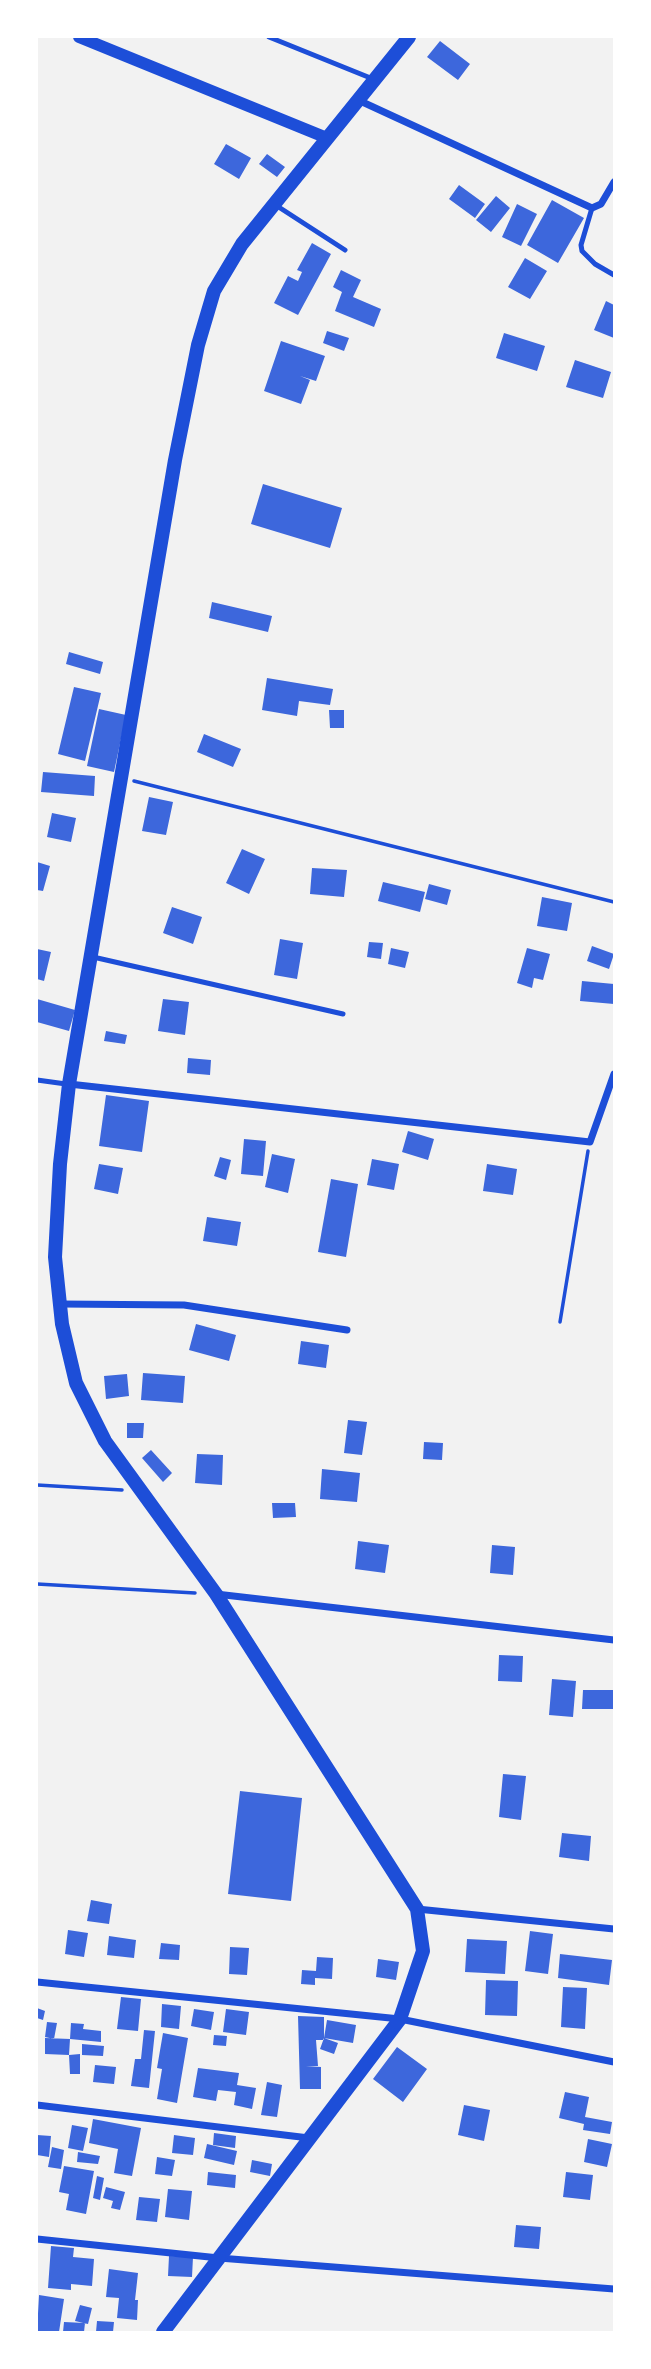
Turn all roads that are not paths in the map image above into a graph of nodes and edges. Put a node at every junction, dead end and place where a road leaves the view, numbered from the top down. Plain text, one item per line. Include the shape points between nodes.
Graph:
1 (79, 37) edge
2 (268, 37) edge
3 (409, 37) edge
4 (373, 79) junction
5 (356, 100) junction
6 (327, 138) junction
7 (614, 182) edge
8 (274, 204) junction
9 (592, 208) junction
10 (345, 250) dead end
11 (614, 275) edge
12 (91, 957) junction
13 (343, 1014) dead end
14 (614, 1074) edge
15 (37, 1080) edge
16 (69, 1084) junction
17 (60, 1304) junction
18 (347, 1330) dead end
19 (216, 1594) junction
20 (614, 1640) edge
21 (417, 1909) junction
22 (614, 1929) edge
23 (37, 1982) edge
24 (400, 2019) junction
25 (614, 2062) edge
26 (37, 2105) edge
27 (310, 2138) junction
28 (37, 2239) edge
29 (219, 2258) junction
30 (614, 2290) edge
31 (163, 2332) edge

1 - 6 street
2 - 4 lane
3 - 4 main road
4 - 5 main road
5 - 6 main road
5 - 9 street
6 - 8 main road
7 - 9 street via 601,204
8 - 10 lane
8 - 12 main road via 242,244 214,291 198,345
9 - 11 lane via 582,251
12 - 13 lane
12 - 16 main road
14 - 16 street via 590,1142
15 - 16 lane
16 - 17 main road via 55,1257
17 - 18 street via 184,1305
17 - 19 main road via 76,1383 105,1441
19 - 20 street
19 - 21 main road
21 - 22 street
21 - 24 main road via 423,1951
23 - 24 street
24 - 25 street
24 - 27 main road
26 - 27 street
27 - 29 main road
28 - 29 street
29 - 30 street
29 - 31 main road

